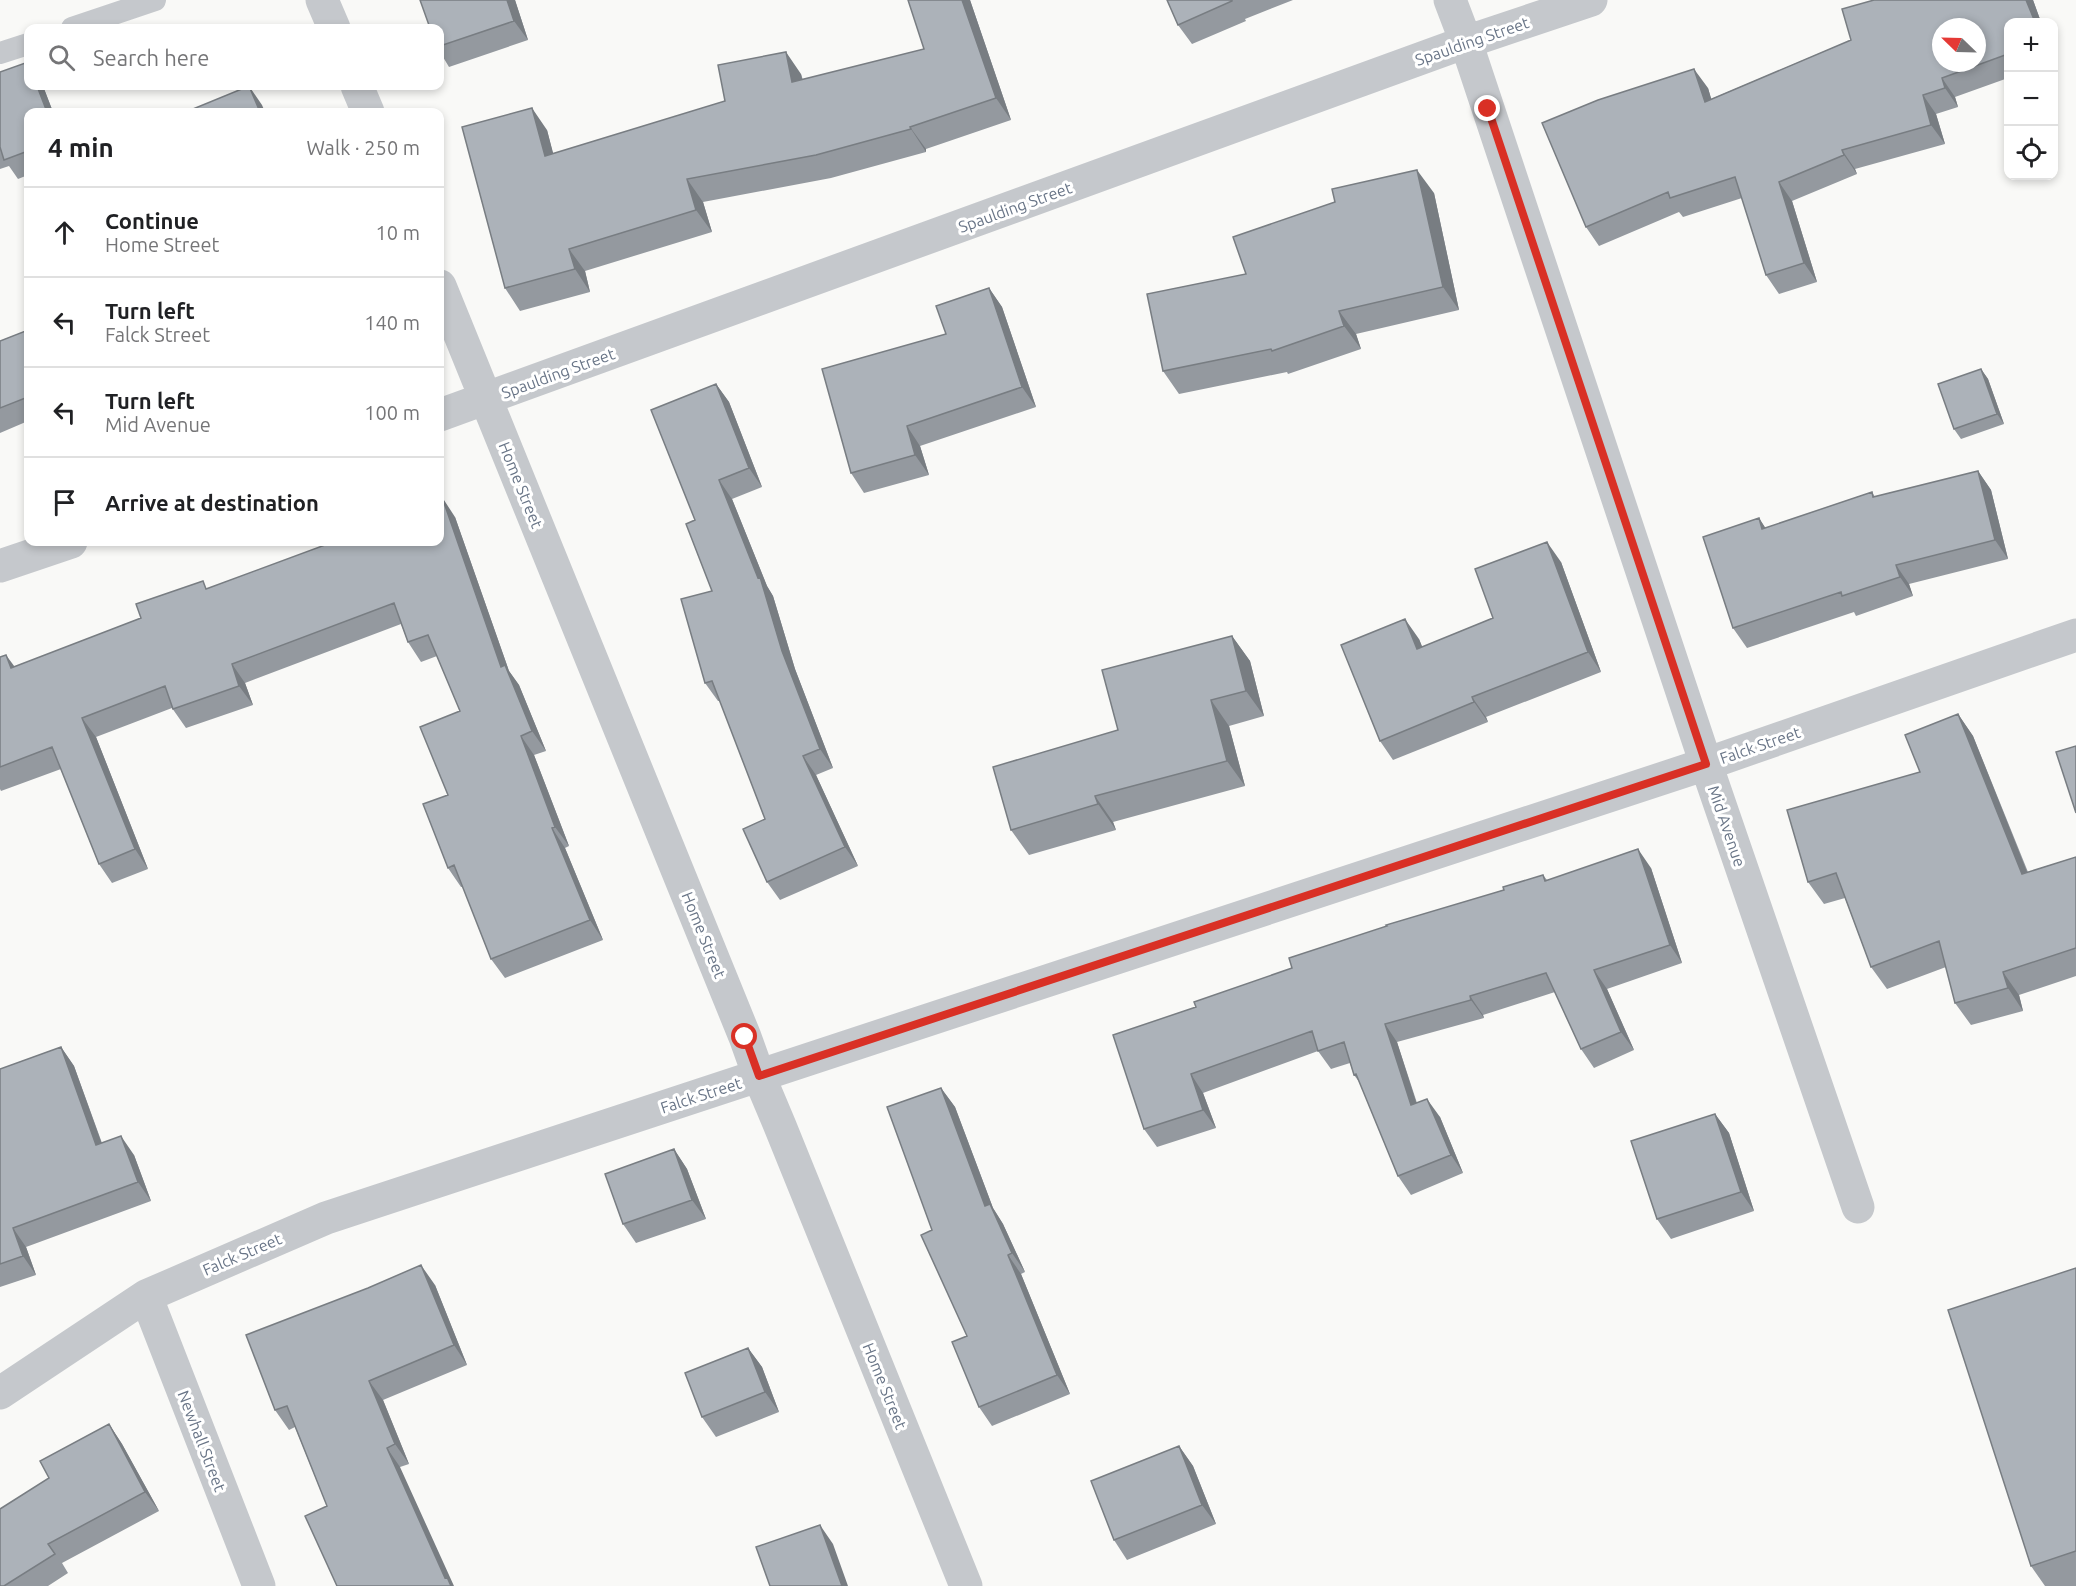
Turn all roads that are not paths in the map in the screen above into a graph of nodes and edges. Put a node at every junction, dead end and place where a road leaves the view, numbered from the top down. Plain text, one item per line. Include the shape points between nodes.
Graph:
1 (155, 0) edge
2 (322, 0) edge
3 (1450, 0) edge
4 (1591, 0) edge
5 (84, 24) edge
6 (332, 24) edge
7 (1466, 42) junction
8 (24, 45) edge
9 (0, 53) edge
10 (359, 90) edge
11 (366, 108) edge
12 (444, 296) edge
13 (486, 399) junction
14 (444, 414) edge
15 (59, 546) edge
16 (0, 566) edge
17 (2076, 635) edge
18 (1706, 764) junction
19 (759, 1076) junction
20 (1858, 1207) dead end
21 (146, 1296) junction
22 (0, 1393) edge
23 (259, 1586) edge
24 (966, 1586) edge

1 - 5 lane
2 - 6 street
3 - 7 street, Mid Avenue
4 - 7 street, Spaulding Street
7 - 13 street, Spaulding Street
7 - 18 street, Mid Avenue
8 - 9 lane
10 - 11 street
12 - 13 street, Home Street
13 - 14 street, Spaulding Street
13 - 19 street, Home Street
15 - 16 street
17 - 18 street, Falck Street
18 - 19 street, Falck Street
18 - 20 street, Mid Avenue
19 - 21 street, Falck Street via 326,1218
19 - 24 street, Home Street
21 - 22 street, Falck Street
21 - 23 street, Newhall Street

